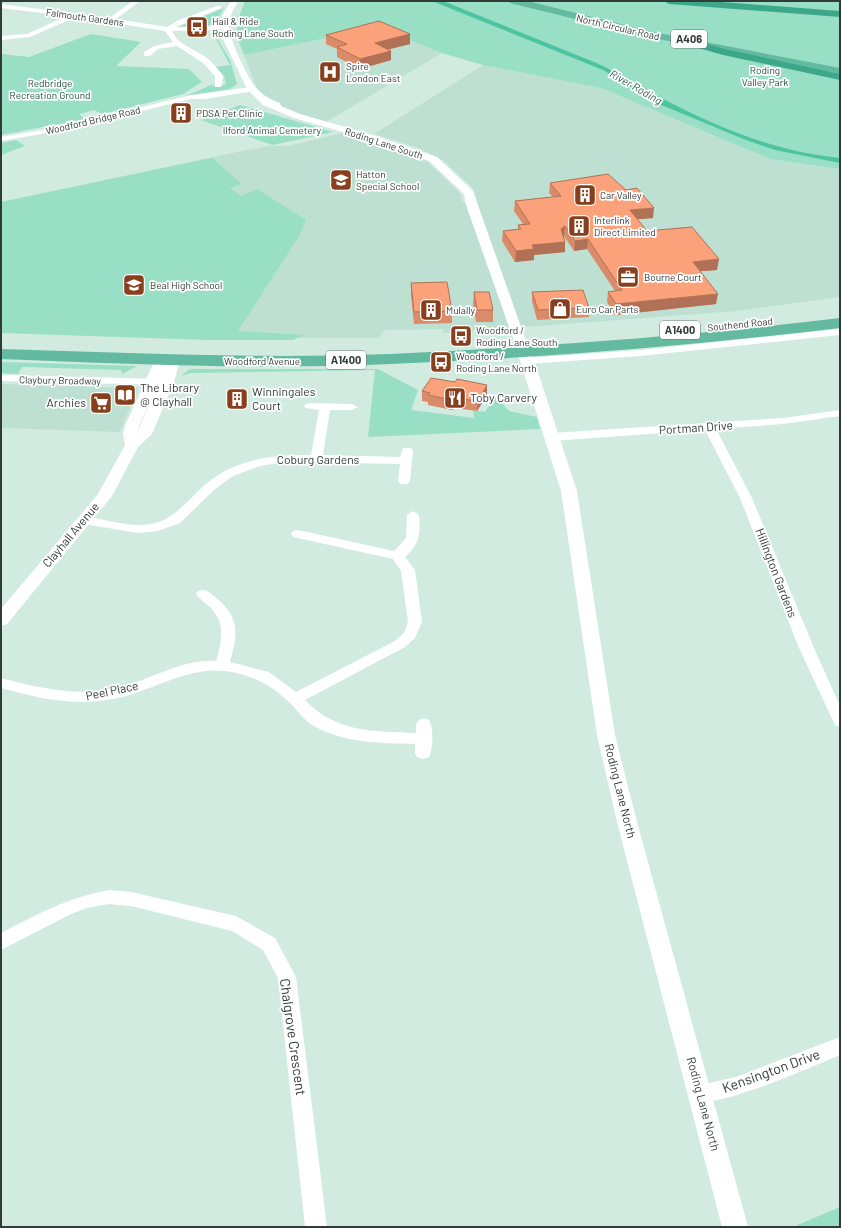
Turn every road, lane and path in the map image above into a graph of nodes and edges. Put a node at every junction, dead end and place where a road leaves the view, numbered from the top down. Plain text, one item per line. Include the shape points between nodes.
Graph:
1 (137, 1) edge
2 (235, 1) edge
3 (514, 1) edge
4 (540, 1) edge
5 (669, 1) edge
6 (52, 4) dead end
7 (1, 6) edge
8 (219, 7) dead end
9 (41, 10) junction
10 (840, 14) edge
11 (75, 16) junction
12 (109, 21) junction
13 (224, 28) junction
14 (168, 29) junction
15 (1, 38) edge
16 (179, 43) junction
17 (692, 43) junction
18 (147, 54) dead end
19 (840, 67) edge
20 (840, 71) edge
21 (840, 77) edge
22 (218, 85) dead end
23 (252, 89) junction
24 (89, 114) dead end
25 (98, 120) junction
26 (1, 139) edge
27 (840, 311) edge
28 (840, 323) edge
29 (840, 332) edge
30 (1, 342) edge
31 (44, 344) junction
32 (183, 348) junction
33 (524, 351) junction
34 (1, 354) edge
35 (169, 359) junction
36 (1, 378) edge
37 (152, 382) junction
38 (167, 382) junction
39 (310, 406) dead end
40 (325, 407) junction
41 (352, 407) dead end
42 (840, 413) edge
43 (709, 427) junction
44 (552, 437) junction
45 (132, 445) junction
46 (316, 458) junction
47 (404, 481) dead end
48 (413, 515) dead end
49 (84, 520) junction
50 (298, 534) dead end
51 (397, 556) junction
52 (203, 594) dead end
53 (1, 620) edge
54 (222, 666) junction
55 (1, 683) edge
56 (295, 699) junction
57 (840, 721) edge
58 (424, 724) dead end
59 (1, 942) edge
60 (840, 1046) edge
61 (700, 1094) junction
62 (316, 1227) edge
63 (735, 1227) edge

1 - 12 street
2 - 13 street via 227,12
3 - 17 highway, North Circular Road / A406 via 615,27
4 - 19 highway, North Circular Road / A406 via 666,34
5 - 10 highway
6 - 9 street
7 - 9 street, Falmouth Gardens
8 - 14 street via 180,21
9 - 11 street, Falmouth Gardens
11 - 12 street, Falmouth Gardens
11 - 15 street via 28,36
12 - 14 street, Falmouth Gardens
13 - 14 street
13 - 23 street, Roding Lane South via 228,43
14 - 16 street
16 - 18 street via 156,47
16 - 22 street via 206,61 219,76
17 - 20 highway, North Circular Road / A406
17 - 21 highway
23 - 25 street, Woodford Bridge Road via 184,100
23 - 33 street, Roding Lane South via 272,104 307,120 370,137 433,159 467,191
24 - 25 street
25 - 26 street, Woodford Bridge Road
27 - 33 highway, Southend Road / A1400
28 - 33 highway, Southend Road / A1400 via 712,338
29 - 33 street, Southend Road via 641,353
30 - 31 highway, Woodford Avenue / A1400
31 - 32 highway, Woodford Avenue / A1400
31 - 35 highway via 72,350 156,353
32 - 33 highway, Woodford Avenue / A1400
32 - 35 highway
33 - 35 highway, Woodford Avenue / A1400 via 388,359
33 - 44 street, Roding Lane North
34 - 35 highway, Woodford Avenue / A1400
35 - 37 street, Clayhall Avenue via 161,362
35 - 38 street, Clayhall Avenue via 172,364
36 - 37 street, Claybury Broadway
37 - 38 street, Claybury Broadway
37 - 45 street, Clayhall Avenue via 130,433
38 - 45 street, Clayhall Avenue via 145,434
39 - 40 street
40 - 41 street
40 - 46 street
42 - 43 street, Portman Drive
43 - 44 street, Portman Drive
43 - 57 street, Hillington Gardens via 746,494 809,659
44 - 61 street, Roding Lane North via 569,491 606,735
45 - 49 street, Clayhall Avenue via 104,496
46 - 47 street, Coburg Gardens via 406,456
46 - 49 street, Coburg Gardens via 285,458 257,462 229,473 211,486 175,520 153,528 138,529
48 - 51 street via 415,535 410,547
49 - 53 street, Clayhall Avenue
50 - 51 street
51 - 56 street via 408,570 415,622 410,635 400,644
52 - 54 street via 228,618 230,634
54 - 55 street, Peel Place via 176,673 125,691 69,699
54 - 56 street, Peel Place via 258,672 283,687
56 - 58 street, Peel Place via 316,720 339,731 423,746
59 - 62 street, Chalgrove Crescent via 65,909 86,901 109,897 131,899 236,924 269,944 287,977
60 - 61 street, Kensington Drive via 739,1085
61 - 63 street, Roding Lane North

